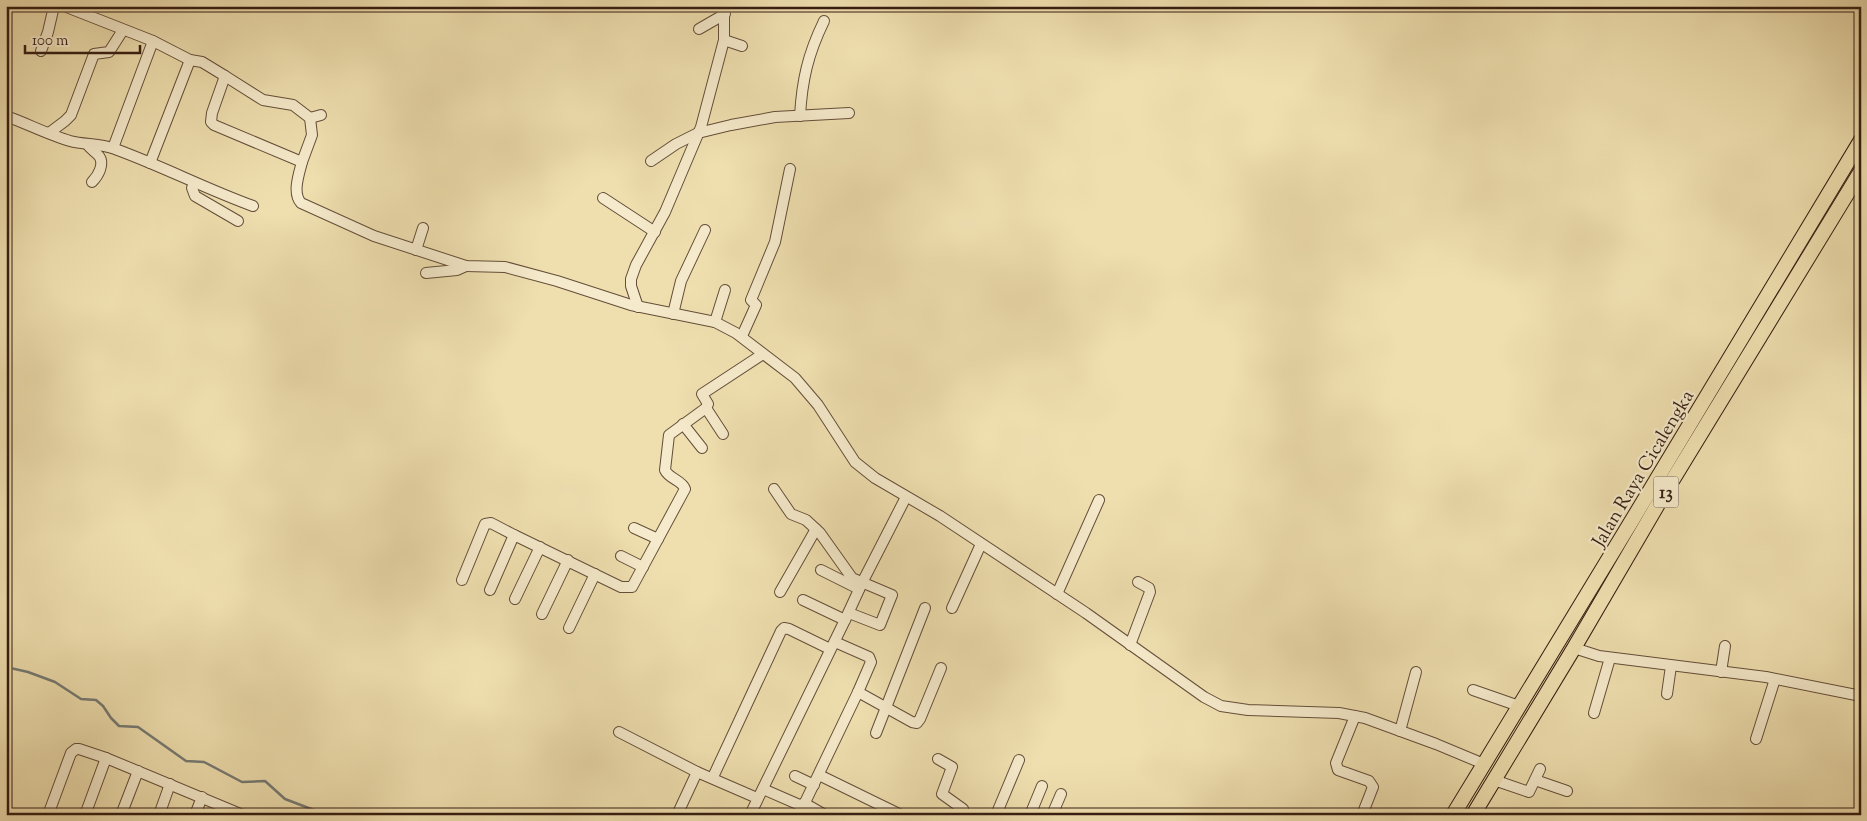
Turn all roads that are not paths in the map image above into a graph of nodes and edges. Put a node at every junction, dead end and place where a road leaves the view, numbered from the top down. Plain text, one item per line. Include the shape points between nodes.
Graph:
1 (54, 6) edge
2 (64, 6) edge
3 (85, 10) edge
4 (725, 10) edge
5 (824, 21) dead end
6 (699, 29) dead end
7 (123, 30) junction
8 (724, 40) junction
9 (153, 41) junction
10 (742, 46) dead end
11 (41, 50) dead end
12 (190, 60) junction
13 (225, 76) junction
14 (850, 113) dead end
15 (321, 115) dead end
16 (6, 116) edge
17 (800, 116) junction
18 (310, 118) junction
19 (49, 133) junction
20 (698, 133) junction
21 (1861, 140) edge
22 (87, 144) junction
23 (113, 148) junction
24 (651, 160) dead end
25 (302, 162) junction
26 (150, 163) junction
27 (790, 168) dead end
28 (1861, 171) edge
29 (92, 182) dead end
30 (194, 183) junction
31 (603, 198) dead end
32 (253, 206) dead end
33 (238, 221) dead end
34 (423, 228) dead end
35 (705, 230) dead end
36 (655, 232) junction
37 (416, 250) junction
38 (466, 266) junction
39 (426, 273) dead end
40 (725, 290) dead end
41 (638, 307) junction
42 (673, 314) junction
43 (715, 322) junction
44 (742, 336) junction
45 (764, 354) junction
46 (706, 408) junction
47 (683, 424) junction
48 (723, 434) dead end
49 (702, 448) dead end
50 (774, 489) dead end
51 (906, 497) junction
52 (1099, 500) dead end
53 (634, 528) dead end
54 (816, 529) junction
55 (514, 534) junction
56 (658, 539) junction
57 (982, 544) junction
58 (540, 547) junction
59 (622, 556) dead end
60 (568, 560) junction
61 (643, 566) junction
62 (821, 570) dead end
63 (595, 574) junction
64 (462, 580) dead end
65 (1138, 582) dead end
66 (861, 585) junction
67 (490, 590) dead end
68 (780, 592) dead end
69 (1057, 594) junction
70 (515, 599) dead end
71 (803, 600) dead end
72 (925, 608) dead end
73 (952, 608) dead end
74 (542, 614) dead end
75 (847, 617) junction
76 (569, 628) dead end
77 (1130, 645) junction
78 (832, 646) junction
79 (1726, 646) dead end
80 (1574, 648) junction
81 (1610, 658) junction
82 (1671, 666) junction
83 (941, 668) dead end
84 (1416, 672) dead end
85 (1721, 672) junction
86 (1775, 679) junction
87 (1473, 690) dead end
88 (858, 692) junction
89 (1667, 694) dead end
90 (1861, 696) edge
91 (1519, 706) junction
92 (886, 709) junction
93 (1594, 713) dead end
94 (1355, 716) junction
95 (1509, 721) junction
96 (1400, 731) junction
97 (1525, 731) junction
98 (619, 732) dead end
99 (876, 733) dead end
100 (1756, 739) dead end
101 (106, 758) junction
102 (938, 759) dead end
103 (1019, 760) dead end
104 (1484, 764) junction
105 (1540, 770) dead end
106 (138, 771) junction
107 (697, 772) junction
108 (819, 775) junction
109 (795, 776) dead end
110 (713, 778) junction
111 (1494, 780) junction
112 (1535, 780) junction
113 (170, 784) junction
114 (814, 785) junction
115 (1042, 786) dead end
116 (1567, 791) dead end
117 (760, 794) junction
118 (1061, 794) dead end
119 (202, 796) junction
120 (802, 808) edge
121 (232, 812) edge
122 (48, 815) edge
123 (85, 815) edge
124 (121, 815) edge
125 (159, 815) edge
126 (195, 815) edge
127 (243, 815) edge
128 (677, 815) edge
129 (750, 815) edge
130 (825, 815) edge
131 (901, 815) edge
132 (961, 815) edge
133 (996, 815) edge
134 (1030, 815) edge
135 (1052, 815) edge
136 (1362, 815) edge
137 (1453, 815) edge
138 (1473, 815) edge

1 - 11 street
2 - 3 street
3 - 7 street
4 - 6 street
4 - 8 street
5 - 17 street via 813,43 804,74
7 - 9 street
7 - 19 street via 109,52 94,54 71,115
8 - 10 street
8 - 20 street
9 - 12 street
9 - 23 street
12 - 13 street via 202,62
12 - 26 street
13 - 18 street via 263,100 293,105
13 - 25 street via 212,113 214,125
14 - 17 street
15 - 18 street
16 - 19 street
17 - 20 street via 758,119
18 - 25 street via 312,135
19 - 22 street
20 - 24 street
20 - 36 street
21 - 91 highway, Jalan Raya Cicalengka / 13
22 - 23 street
22 - 29 street via 100,157 101,164 98,176
23 - 26 street
25 - 37 street via 296,190 301,203 374,236
26 - 30 street
27 - 44 street via 774,242 751,300 756,305
28 - 80 highway, Jalan Raya Cicalengka / 13
30 - 32 street
30 - 33 street via 194,196
31 - 36 street
34 - 37 street
35 - 42 street via 681,281
36 - 41 street via 631,279
37 - 38 street
38 - 39 street via 458,270
38 - 41 street via 505,267
40 - 43 street
41 - 42 street
42 - 43 street
43 - 44 street
44 - 45 street
45 - 46 street via 702,394 708,404
45 - 51 street via 795,378 818,405 855,462
46 - 47 street
46 - 48 street
47 - 49 street
47 - 56 street via 669,435 665,470 684,489
50 - 54 street via 791,514 806,520
51 - 57 street
51 - 66 street
52 - 69 street
53 - 56 street
54 - 66 street via 848,574
54 - 68 street
55 - 58 street
55 - 64 street via 491,523 485,524
55 - 67 street
56 - 61 street
57 - 69 street
57 - 73 street
58 - 60 street
58 - 70 street
59 - 61 street
60 - 63 street
60 - 74 street
61 - 63 street via 632,587 627,588
62 - 66 street
63 - 76 street
65 - 77 street via 1150,592
66 - 75 street
66 - 75 street via 892,596 881,624
69 - 77 street
71 - 75 street
72 - 92 street
75 - 78 street
77 - 94 street via 1204,698 1221,706
78 - 88 street via 871,659
78 - 110 street via 789,629 781,631
78 - 117 street
79 - 85 street
80 - 81 street
80 - 97 highway, Jalan Raya Cicalengka / 13
81 - 82 street
81 - 93 street
82 - 85 street
82 - 89 street
83 - 92 street via 917,723
84 - 96 street
85 - 86 street
86 - 90 street
86 - 100 street
87 - 91 street
88 - 92 street
88 - 108 street
91 - 95 highway, Jalan Raya Cicalengka / 13
92 - 99 street
94 - 96 street
94 - 136 street via 1336,763 1338,770 1372,784
95 - 97 highway
95 - 104 highway, Jalan Raya Cicalengka / 13
96 - 104 street
97 - 111 highway, Jalan Raya Cicalengka / 13
98 - 107 street
101 - 106 street
101 - 122 street via 80,749 73,750
101 - 123 street
102 - 132 street via 952,769 942,794 963,809
103 - 133 street
104 - 137 highway, Jalan Raya Cicalengka / 13
105 - 112 street
106 - 113 street
106 - 124 street
107 - 110 street
107 - 128 street
108 - 114 street
108 - 131 street
109 - 114 street
110 - 117 street
111 - 112 street via 1529,792
111 - 138 highway, Jalan Raya Cicalengka / 13
112 - 116 street
113 - 119 street
113 - 125 street
114 - 120 street
115 - 134 street
117 - 120 street
117 - 129 street
118 - 135 street
119 - 121 street
119 - 126 street
120 - 130 street
121 - 127 street

